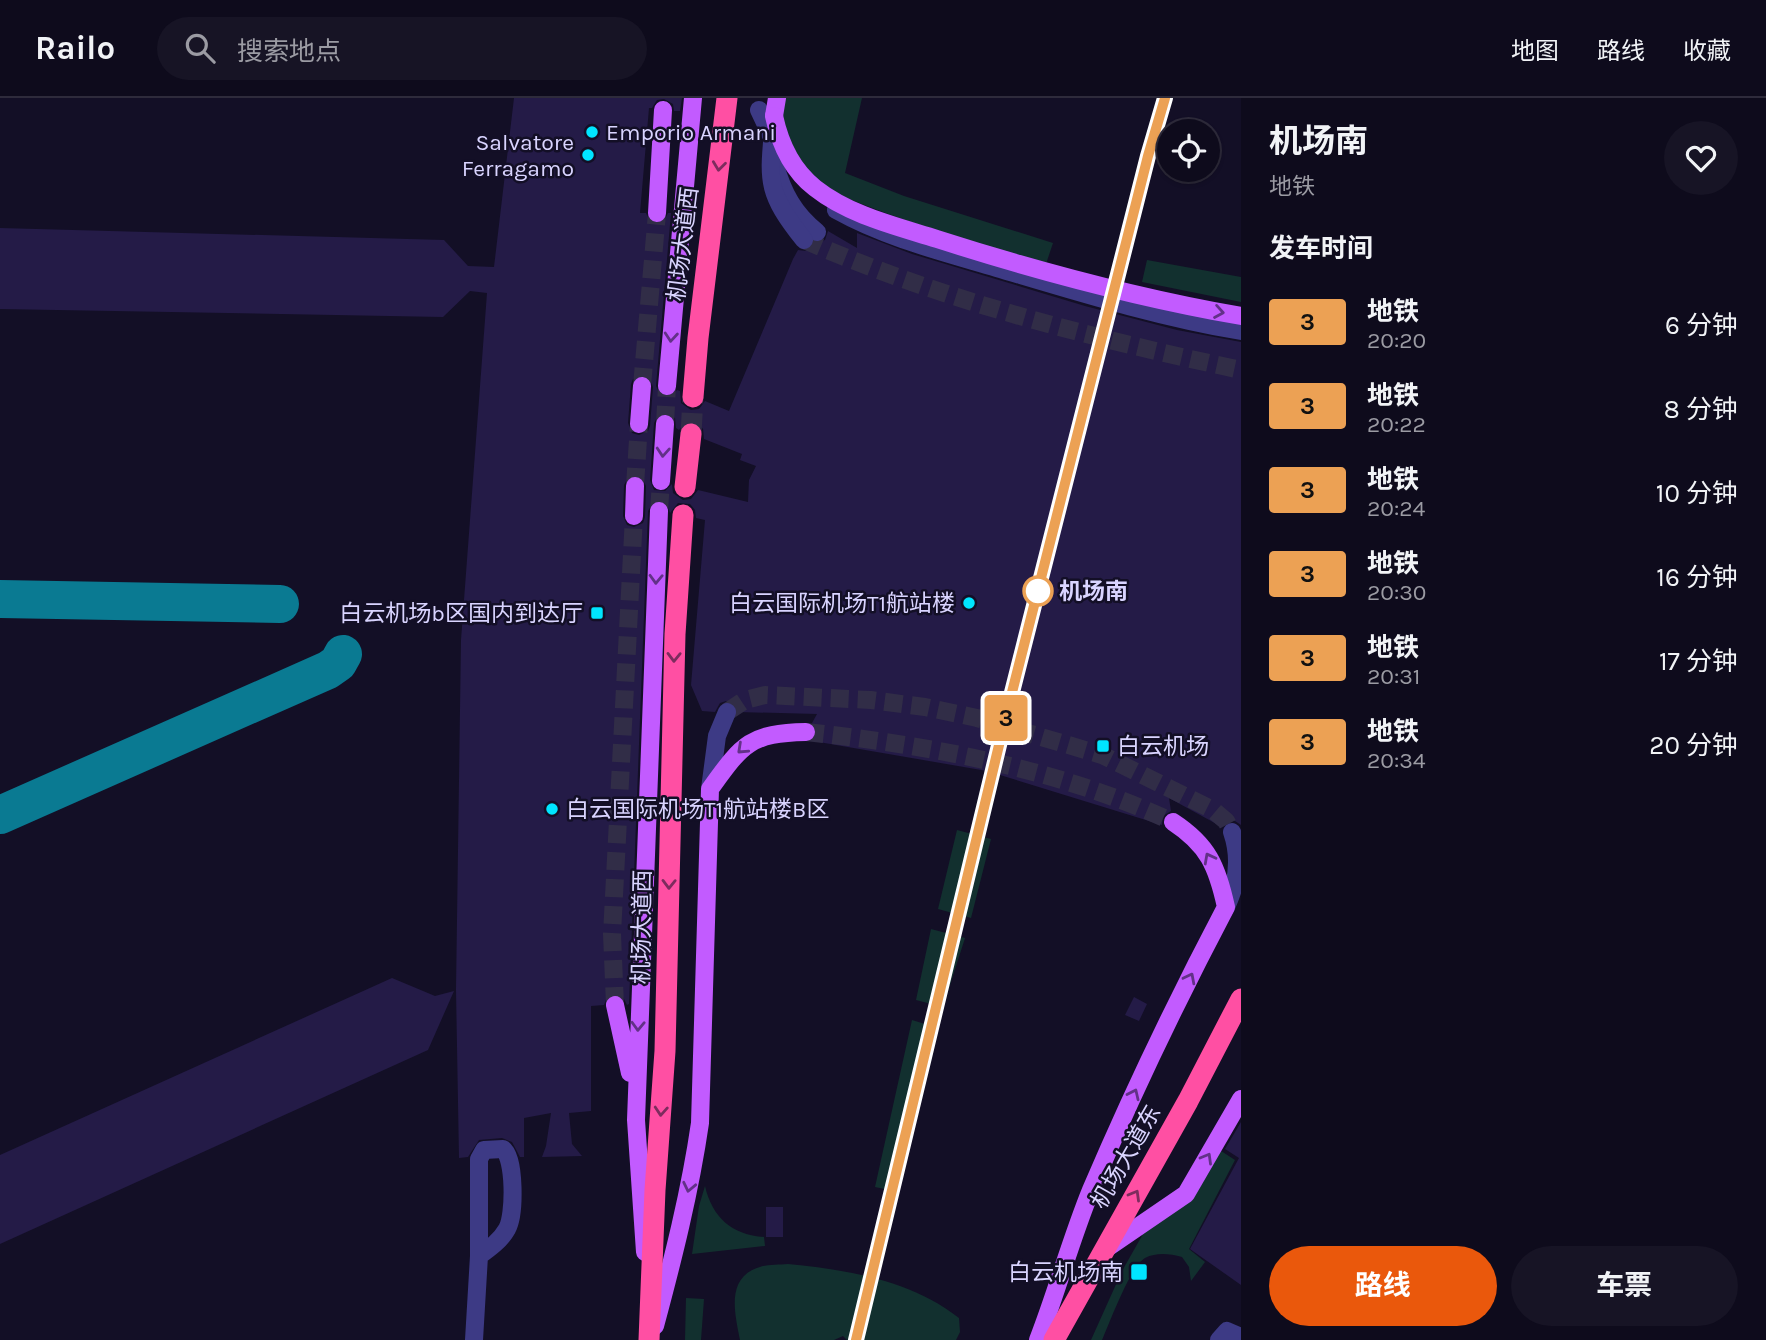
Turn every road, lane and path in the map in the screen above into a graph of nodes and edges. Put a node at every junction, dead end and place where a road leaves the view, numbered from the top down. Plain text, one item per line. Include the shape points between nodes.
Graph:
1 (693, 98) edge
2 (727, 98) edge
3 (766, 106) edge
4 (663, 110) dead end
5 (657, 213) tunnel mouth
6 (810, 236) tunnel mouth
7 (1241, 316) edge
8 (1241, 331) edge
9 (642, 386) tunnel mouth
10 (667, 386) tunnel mouth
11 (693, 397) tunnel mouth
12 (639, 424) tunnel mouth
13 (665, 424) tunnel mouth
14 (691, 434) tunnel mouth
15 (661, 481) tunnel mouth
16 (635, 486) tunnel mouth
17 (685, 487) tunnel mouth
18 (659, 511) tunnel mouth
19 (683, 515) tunnel mouth
20 (634, 516) tunnel mouth
21 (727, 712) dead end
22 (806, 732) tunnel mouth
23 (710, 789) junction
24 (1172, 822) tunnel mouth
25 (1231, 832) tunnel mouth
26 (1226, 907) junction
27 (1241, 999) edge
28 (615, 1005) tunnel mouth
29 (1241, 1099) edge
30 (636, 1120) junction
31 (1104, 1250) junction
32 (479, 1256) junction
33 (649, 1314) junction
34 (1241, 1337) edge
35 (474, 1340) edge
36 (650, 1340) edge
37 (1038, 1340) edge
38 (1054, 1340) edge
39 (1219, 1340) edge

1 -> 10 main road
2 -> 11 highway, 机场大道西
3 - 6 street, bridge via 775,199 785,217
3 -> 7 main road, bridge via 786,153 813,187 833,201 884,222 1070,279
3 - 8 street via 784,162 815,197 858,223 1087,295
4 - 5 main road
9 - 12 main road
13 -> 15 main road
14 - 17 highway
16 - 20 main road
18 -> 30 main road
19 -> 33 highway, 机场大道西 via 675,634 664,1051
21 - 23 street via 717,736
22 -> 23 main road via 752,740
23 -> 36 main road via 700,1123 682,1218
26 -> 24 main road via 1221,884 1201,843
25 - 26 street via 1239,863 1235,889
37 -> 26 main road via 1091,1192 1159,1039
31 -> 27 highway, 机场大道东
28 - 30 main road
31 -> 29 main road via 1186,1194
30 - 33 main road
31 - 38 highway, 机场大道东
32 - 32 street via 499,1240 512,1218 510,1160 503,1149 484,1150 479,1158
32 - 35 street
33 - 36 highway, 机场大道西
34 - 39 street via 1227,1331

